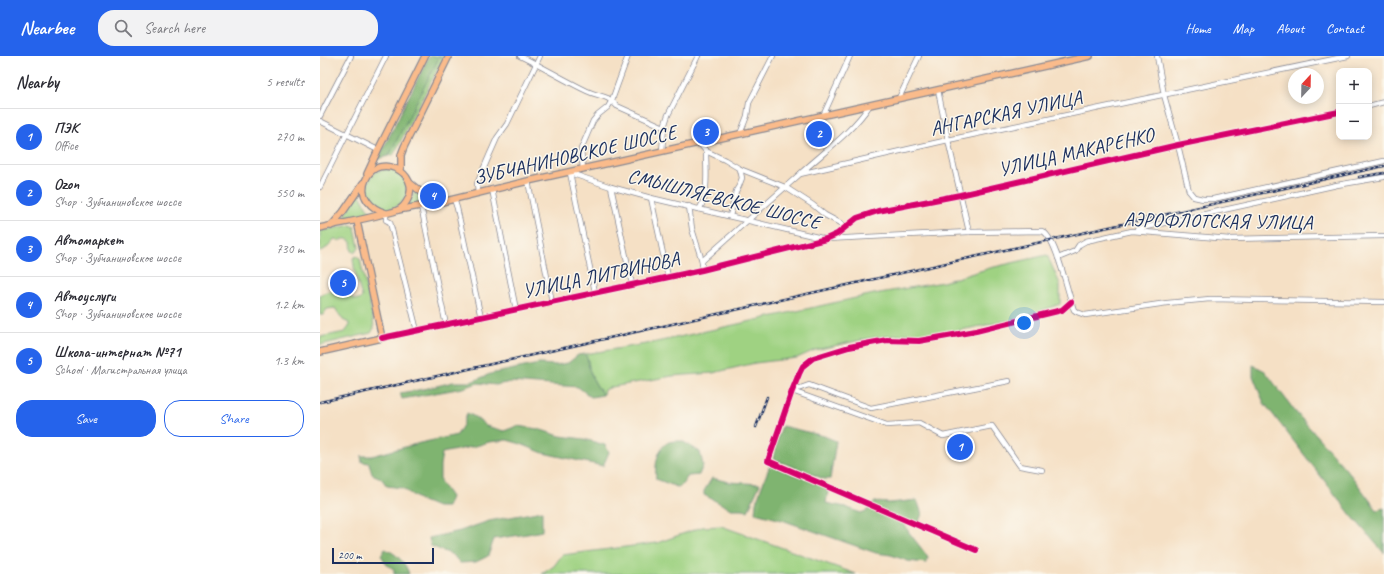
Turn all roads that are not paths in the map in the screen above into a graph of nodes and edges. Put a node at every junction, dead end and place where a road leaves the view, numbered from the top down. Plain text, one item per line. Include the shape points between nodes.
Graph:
1 (351, 56) edge
2 (386, 56) edge
3 (425, 56) edge
4 (450, 56) edge
5 (520, 56) edge
6 (540, 56) edge
7 (628, 56) edge
8 (698, 56) edge
9 (773, 56) edge
10 (850, 56) edge
11 (919, 56) edge
12 (1090, 56) edge
13 (1157, 56) edge
14 (1348, 56) edge
15 (536, 64) junction
16 (938, 90) junction
17 (1164, 95) junction
18 (900, 98) junction
19 (612, 100) junction
20 (1384, 102) edge
21 (870, 105) junction
22 (1372, 105) edge
23 (1336, 113) edge
24 (320, 116) edge
25 (823, 116) junction
26 (320, 121) edge
27 (664, 127) junction
28 (346, 134) junction
29 (740, 134) junction
30 (948, 140) junction
31 (698, 144) junction
32 (1178, 145) junction
33 (378, 150) junction
34 (706, 150) junction
35 (662, 151) junction
36 (1384, 161) edge
37 (740, 169) junction
38 (400, 170) junction
39 (583, 170) junction
40 (570, 173) junction
41 (800, 174) junction
42 (366, 177) junction
43 (1384, 177) edge
44 (528, 181) junction
45 (410, 183) junction
46 (320, 187) edge
47 (610, 187) junction
48 (785, 187) junction
49 (492, 190) junction
50 (478, 193) junction
51 (960, 195) junction
52 (651, 198) junction
53 (454, 199) junction
54 (442, 202) junction
55 (421, 206) junction
56 (689, 206) junction
57 (700, 208) junction
58 (398, 210) junction
59 (386, 213) junction
60 (730, 216) junction
61 (746, 220) junction
62 (357, 221) junction
63 (330, 226) junction
64 (320, 228) edge
65 (845, 228) junction
66 (1132, 231) junction
67 (969, 232) junction
68 (1384, 236) edge
69 (826, 239) junction
70 (1058, 258) junction
71 (702, 261) junction
72 (702, 270) junction
73 (668, 277) junction
74 (632, 284) junction
75 (595, 292) junction
76 (552, 302) junction
77 (1071, 302) junction
78 (1384, 302) edge
79 (516, 310) junction
80 (481, 318) junction
81 (446, 325) junction
82 (417, 331) junction
83 (382, 338) junction
84 (320, 352) edge
85 (1009, 381) dead end
86 (792, 391) junction
87 (1042, 470) dead end
88 (976, 550) dead end

1 - 24 street
2 - 28 street
3 - 33 main road
4 - 38 main road via 402,151
5 - 15 street
6 - 15 street
7 - 19 street
8 - 27 street
9 - 29 street via 749,103
10 - 25 street
11 - 18 street
12 - 16 main road, ЗУБЧАНИНОВСКОЕ ШОССЕ
13 - 17 street
14 - 17 street, АНГАРСКАЯ УЛИЦА
15 - 19 street via 589,92
15 - 50 street via 507,124 497,138 477,184
16 - 18 main road, ЗУБЧАНИНОВСКОЕ ШОССЕ
16 - 30 street
17 - 30 street, АНГАРСКАЯ УЛИЦА
17 - 32 street
18 - 21 main road, ЗУБЧАНИНОВСКОЕ ШОССЕ
19 - 27 street via 617,106
19 - 39 street via 593,121 581,149
20 - 22 street
21 - 25 main road, ЗУБЧАНИНОВСКОЕ ШОССЕ
21 - 41 street via 840,139
23 - 32 street, УЛИЦА МАКАРЕНКО
25 - 29 main road, ЗУБЧАНИНОВСКОЕ ШОССЕ
26 - 28 street
27 - 35 street
28 - 33 street
28 - 46 street
29 - 31 main road, ЗУБЧАНИНОВСКОЕ ШОССЕ
30 - 41 street, АНГАРСКАЯ УЛИЦА
30 - 51 street
31 - 34 street
31 - 35 main road, ЗУБЧАНИНОВСКОЕ ШОССЕ
32 - 36 street via 1189,191 1194,197 1203,199 1213,199
32 - 51 street, УЛИЦА МАКАРЕНКО
33 - 42 main road
34 - 37 street
34 - 57 street via 704,202
35 - 39 main road, ЗУБЧАНИНОВСКОЕ ШОССЕ
37 - 48 street
37 - 60 street via 742,178
38 - 42 main road via 385,166 374,169
38 - 45 main road via 408,177
39 - 40 main road, ЗУБЧАНИНОВСКОЕ ШОССЕ
40 - 44 main road, ЗУБЧАНИНОВСКОЕ ШОССЕ
40 - 47 street, СМЫШЛЯЕВСКОЕ ШОССЕ
40 - 75 street
41 - 48 street, АНГАРСКАЯ УЛИЦА
42 - 59 main road via 363,188 366,200 374,208
42 - 63 main road via 343,212
43 - 66 street via 1337,185
44 - 49 main road, ЗУБЧАНИНОВСКОЕ ШОССЕ
44 - 76 street
45 - 54 main road via 426,196
45 - 58 main road via 407,201
47 - 52 street, СМЫШЛЯЕВСКОЕ ШОССЕ
47 - 74 street
48 - 61 street, АНГАРСКАЯ УЛИЦА
48 - 65 street
49 - 50 main road, ЗУБЧАНИНОВСКОЕ ШОССЕ
49 - 79 street
50 - 53 main road, ЗУБЧАНИНОВСКОЕ ШОССЕ
51 - 65 street, УЛИЦА МАКАРЕНКО via 878,210 857,218
51 - 67 street
52 - 56 street, СМЫШЛЯЕВСКОЕ ШОССЕ
52 - 73 street
53 - 54 main road, ЗУБЧАНИНОВСКОЕ ШОССЕ
53 - 80 street
54 - 55 main road, ЗУБЧАНИНОВСКОЕ ШОССЕ
55 - 58 main road, ЗУБЧАНИНОВСКОЕ ШОССЕ
55 - 81 street
56 - 57 street, СМЫШЛЯЕВСКОЕ ШОССЕ
56 - 71 street via 692,229
57 - 60 street, СМЫШЛЯЕВСКОЕ ШОССЕ
58 - 59 main road
59 - 62 main road
59 - 82 street
60 - 61 street, СМЫШЛЯЕВСКОЕ ШОССЕ
61 - 69 street, СМЫШЛЯЕВСКОЕ ШОССЕ
61 - 71 street, АНГАРСКАЯ УЛИЦА
62 - 63 main road
62 - 83 main road
63 - 64 main road
65 - 69 street, УЛИЦА МАКАРЕНКО
66 - 68 street, АЭРОФЛОТСКАЯ УЛИЦА via 1230,239
66 - 70 street, АЭРОФЛОТСКАЯ УЛИЦА via 1086,241 1075,251
67 - 69 street, СМЫШЛЯЕВСКОЕ ШОССЕ
67 - 70 street, СМЫШЛЯЕВСКОЕ ШОССЕ via 1042,231 1047,234
69 - 72 street, УЛИЦА ЛИТВИНОВА
70 - 77 street, СМЫШЛЯЕВСКОЕ ШОССЕ
71 - 72 street
72 - 73 street, УЛИЦА ЛИТВИНОВА
73 - 74 street, УЛИЦА ЛИТВИНОВА
74 - 75 street, УЛИЦА ЛИТВИНОВА
75 - 76 street, УЛИЦА ЛИТВИНОВА
76 - 79 street, УЛИЦА ЛИТВИНОВА
77 - 78 street, СМЫШЛЯЕВСКОЕ ШОССЕ via 1074,310 1085,315 1210,299
77 - 86 street via 1062,310 976,331 919,341 887,340 849,347 813,358 803,366
79 - 80 street, УЛИЦА ЛИТВИНОВА
80 - 81 street, УЛИЦА ЛИТВИНОВА
81 - 82 street, УЛИЦА ЛИТВИНОВА
82 - 83 street, УЛИЦА ЛИТВИНОВА
83 - 84 main road, УЛИЦА ЛИТВИНОВА
85 - 86 street via 871,408 808,385
86 - 87 street via 888,425 919,423 943,436 992,426 1020,466
86 - 88 street via 768,461

